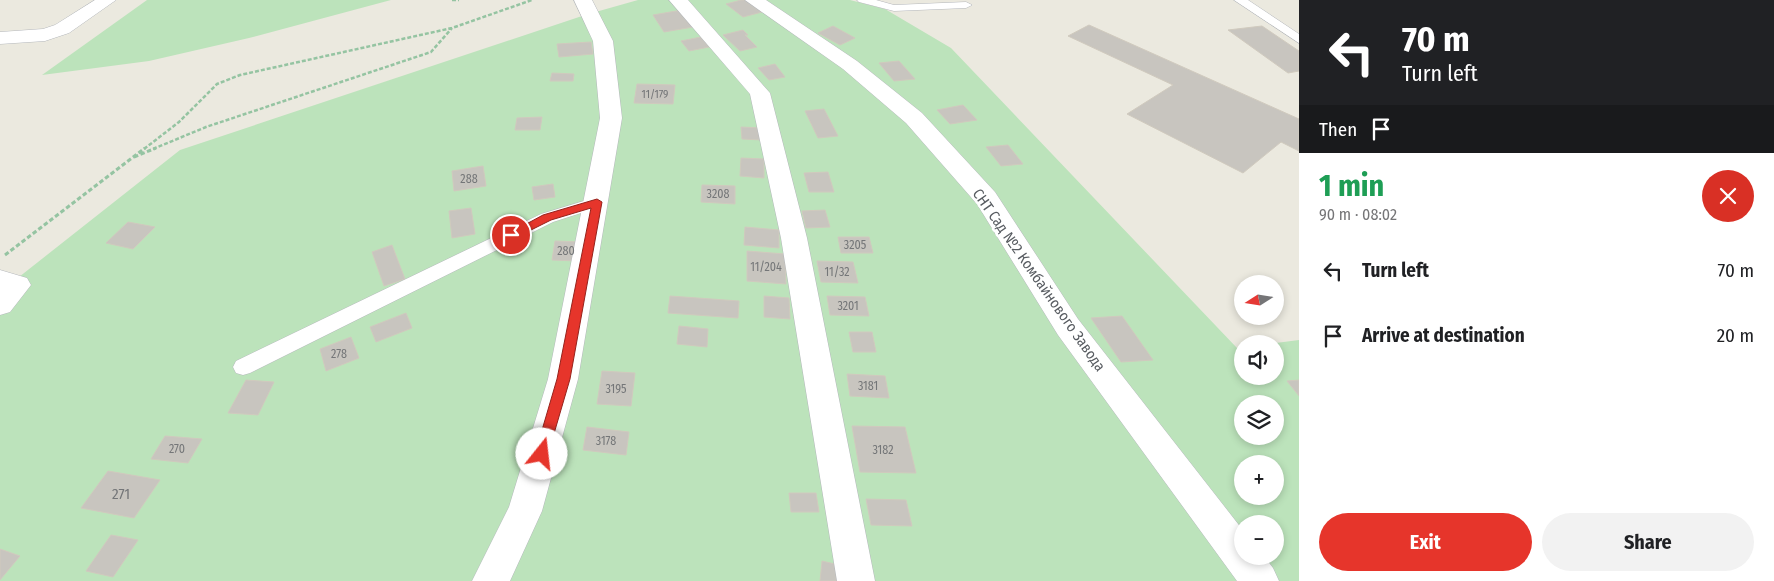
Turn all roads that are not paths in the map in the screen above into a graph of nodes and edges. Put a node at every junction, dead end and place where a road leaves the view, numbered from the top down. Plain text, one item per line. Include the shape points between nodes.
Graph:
1 (107, 0) edge
2 (586, 0) edge
3 (678, 0) edge
4 (754, 0) edge
5 (863, 0) edge
6 (1240, 0) edge
7 (966, 5) dead end
8 (0, 38) edge
9 (1299, 39) edge
10 (597, 202) junction
11 (0, 280) edge
12 (0, 304) edge
13 (243, 367) dead end
14 (491, 581) edge
15 (856, 581) edge
16 (1260, 581) edge

1 - 8 street via 62,29 45,35
2 - 10 street via 603,41 611,118
3 - 15 street via 760,93 794,238
4 - 16 street, СНТ Сад №2 Комбайнового Завода via 850,65 914,118 986,198 1068,327
5 - 7 lane via 894,8
6 - 9 lane
10 - 13 lane via 547,218
10 - 14 street via 564,379 525,511
11 - 12 street via 17,285

